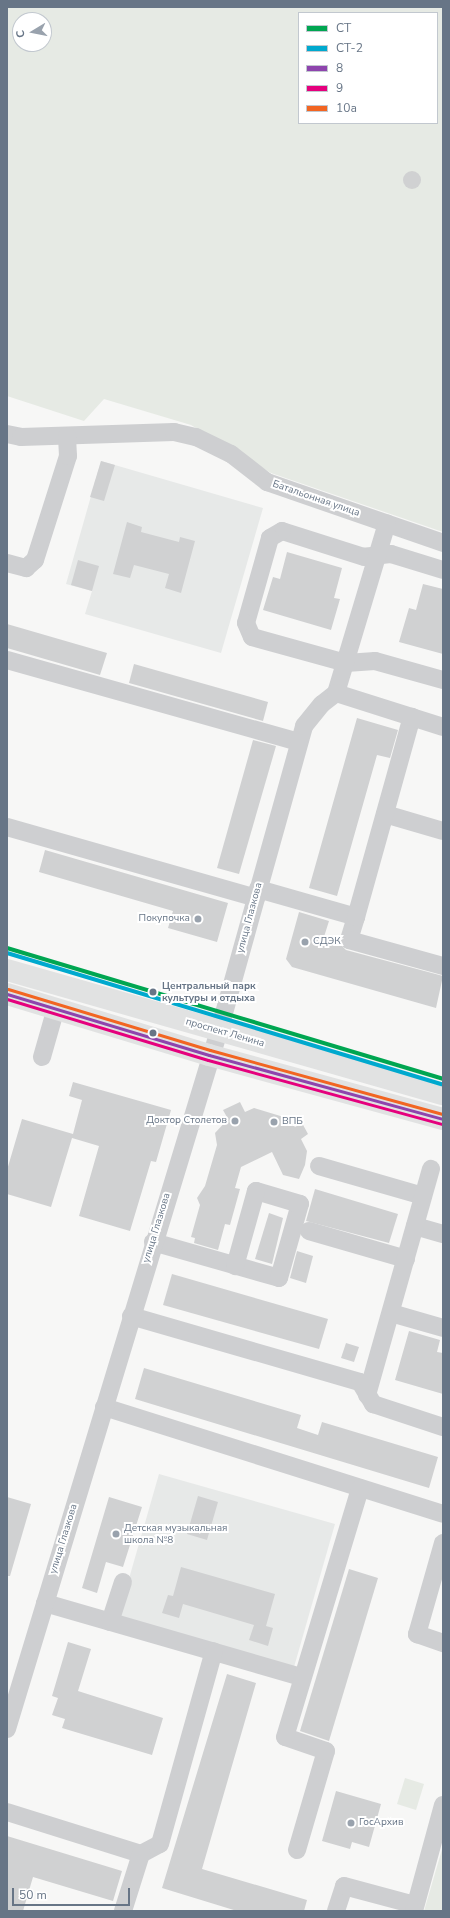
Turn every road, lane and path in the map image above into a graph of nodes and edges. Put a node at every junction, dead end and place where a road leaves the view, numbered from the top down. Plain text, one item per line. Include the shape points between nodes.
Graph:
1 (7, 434) edge
2 (67, 436) junction
3 (387, 523) junction
4 (443, 543) edge
5 (378, 556) junction
6 (7, 564) edge
7 (443, 570) edge
8 (7, 660) edge
9 (346, 663) junction
10 (443, 680) edge
11 (336, 693) junction
12 (412, 717) junction
13 (443, 727) edge
14 (301, 734) junction
15 (384, 814) junction
16 (7, 827) edge
17 (443, 831) edge
18 (257, 894) junction
19 (356, 917) junction
20 (443, 966) edge
21 (7, 970) edge
22 (7, 994) edge
23 (56, 1008) junction
24 (219, 1031) junction
25 (209, 1055) junction
26 (42, 1057) dead end
27 (443, 1094) edge
28 (443, 1118) edge
29 (319, 1166) dead end
30 (431, 1169) dead end
31 (423, 1196) junction
32 (415, 1226) junction
33 (309, 1231) dead end
34 (443, 1234) edge
35 (153, 1242) junction
36 (406, 1259) junction
37 (235, 1266) junction
38 (390, 1313) junction
39 (131, 1316) junction
40 (443, 1328) edge
41 (367, 1395) junction
42 (104, 1407) junction
43 (443, 1427) edge
44 (360, 1488) junction
45 (443, 1514) edge
46 (443, 1543) edge
47 (123, 1582) dead end
48 (45, 1603) junction
49 (110, 1622) junction
50 (443, 1643) edge
51 (214, 1652) junction
52 (302, 1677) junction
53 (7, 1729) edge
54 (443, 1805) edge
55 (7, 1812) edge
56 (297, 1850) dead end
57 (141, 1854) junction
58 (414, 1908) edge
59 (123, 1911) edge
60 (336, 1911) edge

1 - 2 street, Батальонная улица via 21,437
2 - 3 street, Батальонная улица via 174,432 196,436 231,454 267,482
2 - 6 street via 68,456 35,560 26,568
3 - 4 street, Батальонная улица
3 - 5 street
5 - 7 street via 391,554
5 - 9 street
5 - 9 street via 364,557 282,531 270,538 246,623 247,630 252,637
8 - 14 street
9 - 10 street via 375,661
9 - 11 street
11 - 12 street
11 - 14 street via 322,704
12 - 13 street
12 - 15 street
14 - 18 street, улица Глазкова
15 - 17 street
15 - 19 street
16 - 18 street
18 - 19 street
18 - 24 street, улица Глазкова
19 - 20 street via 350,940
21 - 24 main road, проспект Ленина
22 - 23 main road
23 - 25 main road
23 - 26 street
24 - 25 street, улица Глазкова
24 - 27 main road, проспект Ленина
25 - 28 main road
25 - 35 street, улица Глазкова
29 - 31 street
30 - 31 street
31 - 32 street
32 - 34 street
32 - 36 street
33 - 36 street
35 - 37 street
35 - 39 street, улица Глазкова
36 - 38 street
37 - 37 street via 279,1278 300,1204 256,1191
38 - 40 street
38 - 41 street
39 - 41 street via 360,1382
39 - 42 street, улица Глазкова
41 - 43 street via 373,1404
42 - 44 street
42 - 48 street, улица Глазкова
44 - 45 street
44 - 52 street
46 - 50 street via 417,1634
47 - 49 street
48 - 49 street
48 - 53 street, улица Глазкова
49 - 51 street
51 - 52 street
51 - 57 street via 160,1844
52 - 56 street via 285,1737 326,1751
54 - 58 street
55 - 57 street
57 - 59 street
58 - 60 street via 344,1886

